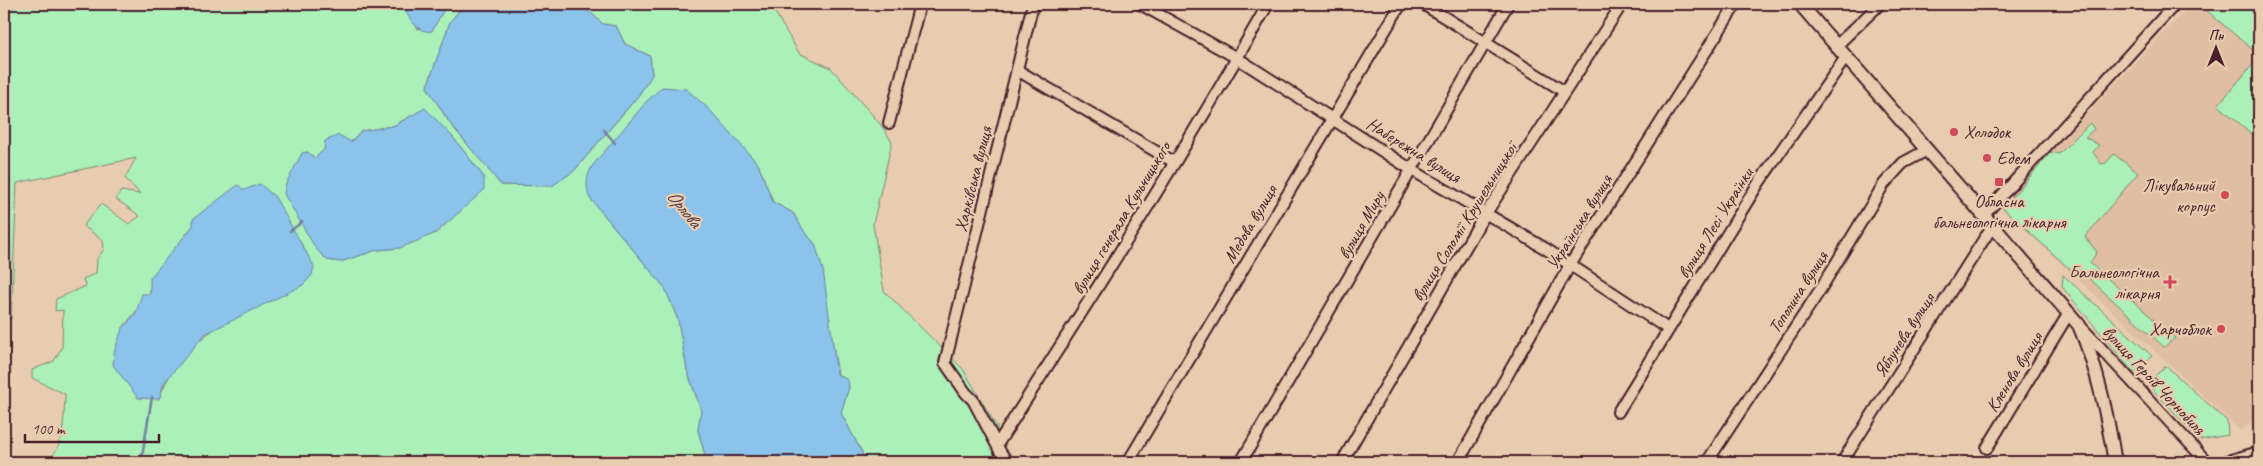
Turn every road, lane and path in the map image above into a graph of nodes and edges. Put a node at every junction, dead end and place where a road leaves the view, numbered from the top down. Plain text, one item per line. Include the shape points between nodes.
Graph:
1 (920, 4) edge
2 (1033, 4) edge
3 (1268, 4) edge
4 (1401, 4) edge
5 (1423, 4) edge
6 (1508, 4) edge
7 (1622, 4) edge
8 (1736, 4) edge
9 (1800, 4) edge
10 (1880, 4) edge
11 (2175, 4) edge
12 (1147, 5) edge
13 (1485, 42) junction
14 (1836, 46) junction
15 (1846, 56) junction
16 (1237, 58) junction
17 (1017, 70) junction
18 (1566, 92) junction
19 (1332, 117) junction
20 (889, 123) dead end
21 (1927, 150) junction
22 (1174, 162) junction
23 (1412, 170) junction
24 (1487, 212) junction
25 (1984, 215) junction
26 (1993, 226) junction
27 (1570, 265) junction
28 (2069, 313) junction
29 (2079, 325) junction
30 (1668, 329) junction
31 (1618, 412) dead end
32 (997, 445) junction
33 (1987, 448) dead end
34 (2259, 452) edge
35 (1008, 462) edge
36 (1128, 462) edge
37 (1241, 462) edge
38 (1342, 462) edge
39 (1458, 462) edge
40 (1707, 462) edge
41 (1842, 462) edge
42 (2115, 462) edge
43 (2207, 462) edge

1 - 20 street
2 - 17 street, Харківська вулиця
3 - 16 street, вулиця генерала Кульчицького
4 - 19 street, Медова вулиця
5 - 13 street
6 - 13 street, вулиця Миру
7 - 18 street, вулиця Соломії Крушельницької
8 - 27 street, Українська вулиця
9 - 14 street, вулиця Героїв Чорнобиля
10 - 14 street
11 - 25 street
12 - 16 street, Набережна вулиця
13 - 18 street
13 - 23 street, вулиця Миру
14 - 15 street, вулиця Героїв Чорнобиля
15 - 21 street, вулиця Героїв Чорнобиля
15 - 30 street, вулиця Лесі Українки via 1758,184
16 - 19 street, Набережна вулиця
16 - 22 street, вулиця генерала Кульчицького
17 - 22 street
17 - 32 street, Харківська вулиця via 945,363 974,400
18 - 24 street, вулиця Соломії Крушельницької
19 - 23 street, Набережна вулиця
19 - 36 street, Медова вулиця
21 - 25 street, вулиця Героїв Чорнобиля
21 - 40 street, Тополина вулиця via 1903,164 1884,184 1820,290
22 - 32 street, вулиця генерала Кульчицького
23 - 24 street, Набережна вулиця
23 - 37 street, вулиця Миру
24 - 27 street, Набережна вулиця
24 - 38 street, вулиця Соломії Крушельницької
25 - 26 street, вулиця Героїв Чорнобиля
26 - 28 street, вулиця Героїв Чорнобиля
26 - 41 street, Яблунева вулиця
27 - 30 street, Набережна вулиця
27 - 39 street, Українська вулиця
28 - 29 street, вулиця Героїв Чорнобиля
28 - 33 street, Кленова вулиця
29 - 42 street via 2100,381
29 - 43 street, вулиця Героїв Чорнобиля
30 - 31 street, вулиця Лесі Українки
32 - 35 street
34 - 43 street via 2224,462

